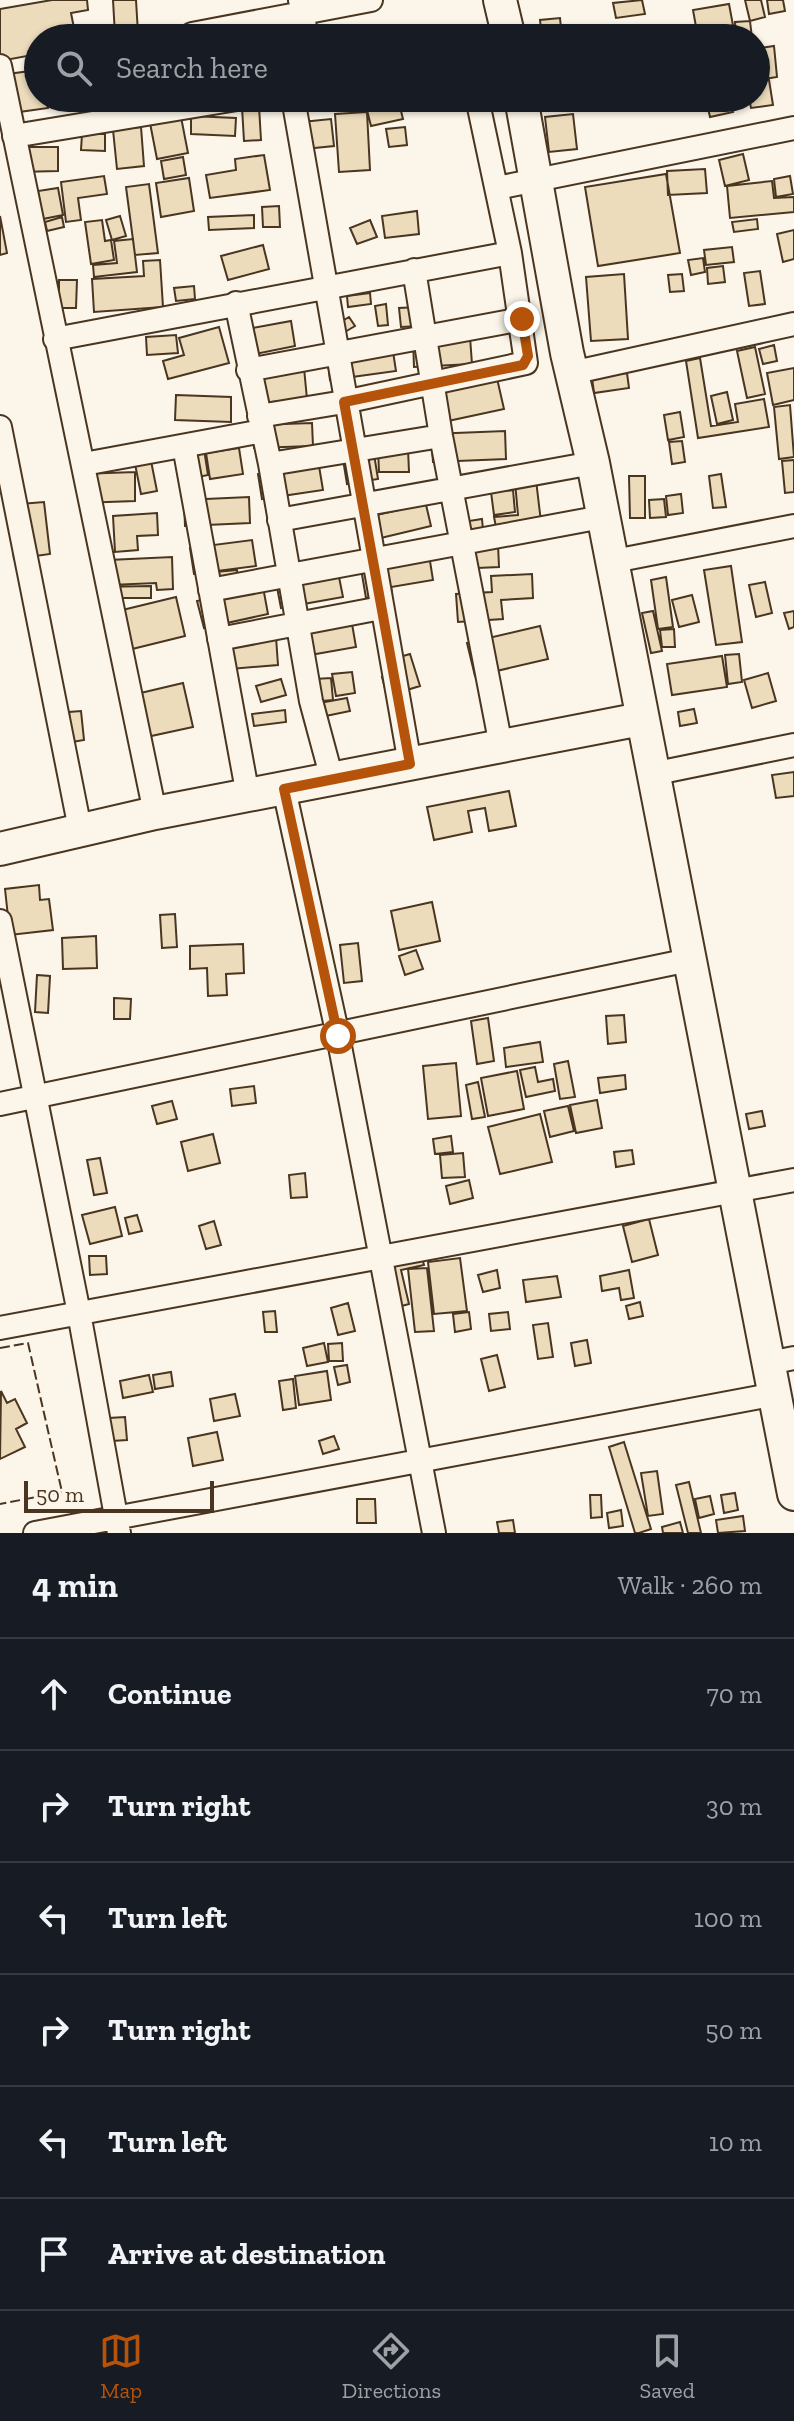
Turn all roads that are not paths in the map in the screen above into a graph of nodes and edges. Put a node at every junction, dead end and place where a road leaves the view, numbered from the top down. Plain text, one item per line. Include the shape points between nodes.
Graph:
1 (371, 0) edge
2 (500, 0) edge
3 (301, 6) edge
4 (231, 24) edge
5 (506, 24) edge
6 (0, 66) edge
7 (139, 112) edge
8 (295, 112) edge
9 (480, 112) edge
10 (524, 112) edge
11 (794, 128) edge
12 (14, 136) junction
13 (538, 180) junction
14 (497, 188) junction
15 (510, 253) junction
16 (414, 270) junction
17 (323, 286) junction
18 (236, 303) junction
19 (522, 319) junction
20 (794, 324) edge
21 (425, 337) junction
22 (55, 339) junction
23 (335, 352) junction
24 (248, 370) junction
25 (571, 373) junction
26 (433, 385) junction
27 (344, 402) junction
28 (261, 423) junction
29 (441, 436) junction
30 (1, 439) edge
31 (184, 446) junction
32 (352, 450) junction
33 (593, 463) junction
34 (84, 464) junction
35 (270, 464) junction
36 (6, 484) edge
37 (451, 489) junction
38 (362, 505) junction
39 (602, 517) junction
40 (279, 520) junction
41 (794, 526) edge
42 (462, 543) junction
43 (373, 560) junction
44 (609, 562) junction
45 (289, 575) junction
46 (210, 590) junction
47 (381, 608) junction
48 (297, 624) junction
49 (219, 639) junction
50 (641, 719) junction
51 (794, 745) edge
52 (501, 746) junction
53 (410, 764) junction
54 (652, 774) junction
55 (332, 779) junction
56 (284, 789) junction
57 (248, 796) junction
58 (155, 813) junction
59 (80, 829) junction
60 (0, 849) edge
61 (0, 921) edge
62 (689, 960) junction
63 (338, 1036) junction
64 (37, 1097) junction
65 (0, 1104) edge
66 (794, 1180) edge
67 (737, 1191) junction
68 (382, 1255) junction
69 (79, 1313) junction
70 (0, 1328) edge
71 (782, 1360) edge
72 (776, 1394) junction
73 (420, 1460) junction
74 (794, 1494) edge
75 (117, 1525) edge
76 (35, 1533) edge
77 (434, 1533) edge

1 - 3 street
2 - 5 street
3 - 4 street
6 - 12 street
7 - 12 street
8 - 17 street
9 - 14 street
10 - 13 street
11 - 13 street
12 - 22 street
13 - 14 street
13 - 25 street
14 - 15 street
15 - 16 street
15 - 19 street
16 - 17 street
16 - 21 street
17 - 18 street
17 - 23 street
18 - 22 street
18 - 24 street
19 - 21 street
19 - 26 street via 526,363
20 - 25 street
21 - 23 street
21 - 26 street
22 - 34 street
23 - 24 street
23 - 27 street
24 - 28 street
25 - 33 street
26 - 27 street
26 - 29 street
27 - 28 street
27 - 32 street
28 - 31 street
28 - 35 street
29 - 32 street
29 - 37 street
30 - 36 street
31 - 34 street
31 - 46 street
32 - 35 street
32 - 38 street
33 - 37 street
33 - 39 street
34 - 58 street
35 - 40 street
36 - 59 street
37 - 38 street
37 - 42 street
38 - 40 street
38 - 43 street
39 - 42 street
39 - 44 street
40 - 45 street
41 - 44 street
42 - 43 street
42 - 52 street
43 - 45 street
43 - 47 street
44 - 50 street
45 - 46 street
45 - 48 street
46 - 49 street
47 - 48 street
47 - 53 street
48 - 49 street
48 - 55 street
49 - 57 street
50 - 52 street
50 - 54 street
51 - 54 street
52 - 53 street
53 - 55 street
54 - 62 street
55 - 56 street
56 - 57 street
56 - 63 street
57 - 58 street
58 - 59 street
59 - 60 street
61 - 64 street
62 - 63 street
62 - 67 street
63 - 64 street
63 - 68 street
64 - 65 street
64 - 69 street
66 - 67 street
67 - 68 street
67 - 71 street
68 - 69 street
68 - 73 street
69 - 70 street
69 - 75 street
71 - 72 street
72 - 73 street
72 - 74 street
73 - 75 street
73 - 77 street
75 - 76 street

